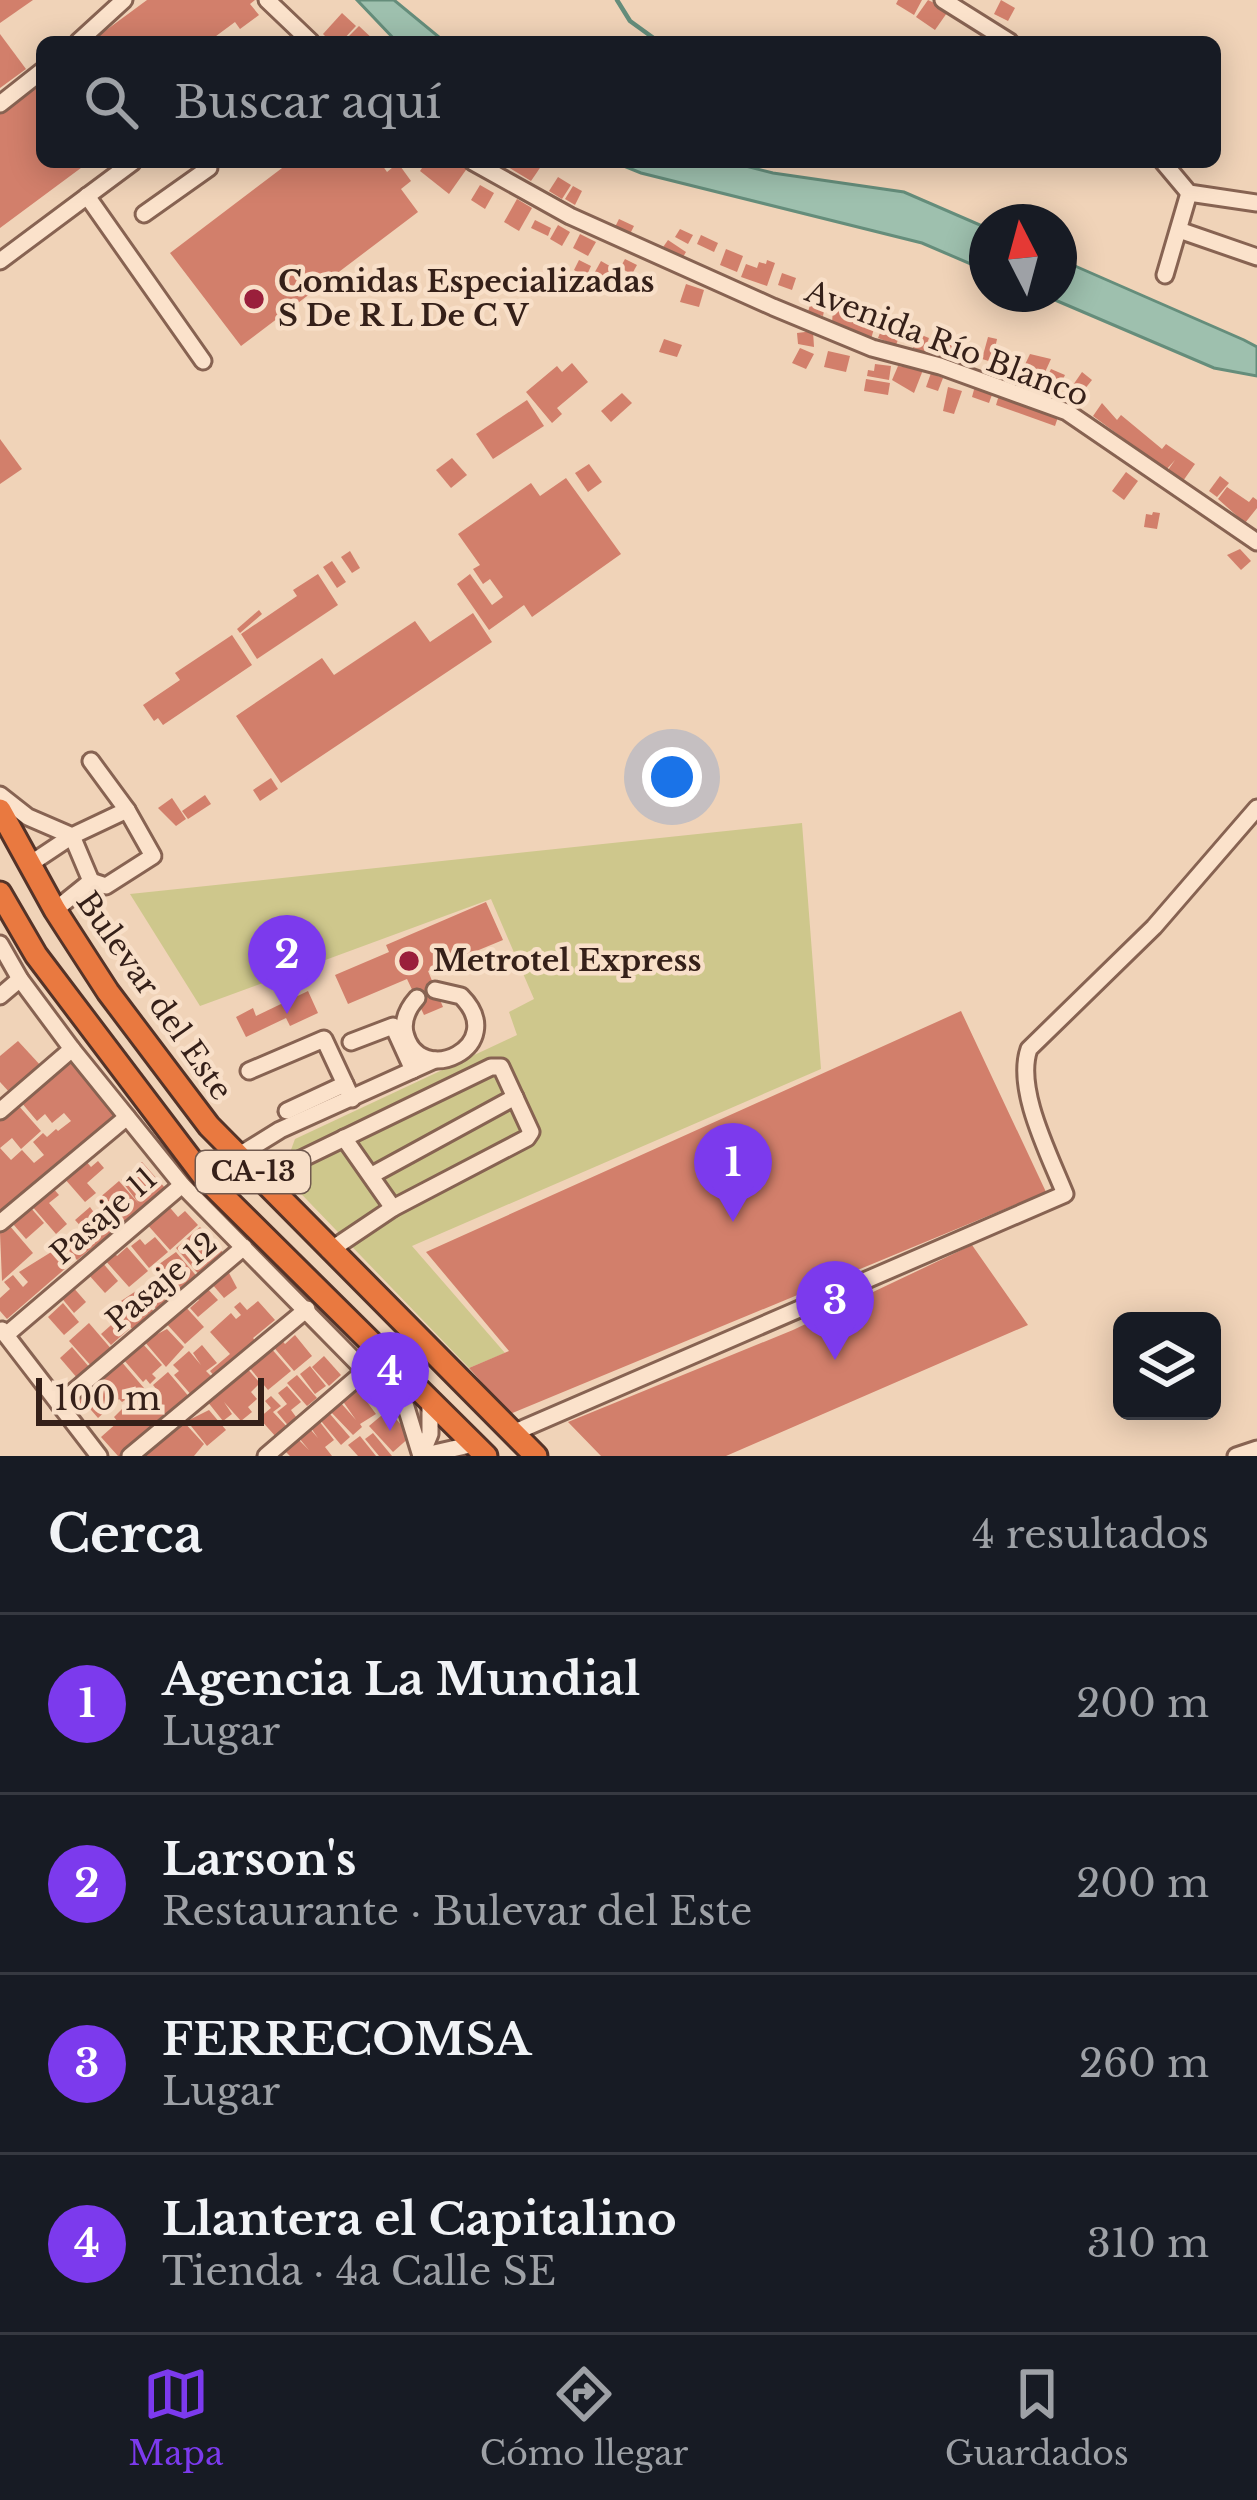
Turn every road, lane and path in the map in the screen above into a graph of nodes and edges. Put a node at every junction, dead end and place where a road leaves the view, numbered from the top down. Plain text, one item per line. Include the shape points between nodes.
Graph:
1 (124, 0) edge
2 (267, 0) edge
3 (943, 0) edge
4 (85, 36) edge
5 (297, 36) edge
6 (1000, 36) edge
7 (36, 76) edge
8 (0, 104) edge
9 (125, 168) edge
10 (207, 168) edge
11 (484, 168) edge
12 (1168, 168) edge
13 (1189, 193) junction
14 (87, 196) junction
15 (1257, 203) edge
16 (144, 214) dead end
17 (1179, 230) junction
18 (1257, 257) edge
19 (0, 261) edge
20 (1165, 275) dead end
21 (203, 361) dead end
22 (1257, 542) edge
23 (92, 761) dead end
24 (0, 795) edge
25 (1257, 808) edge
26 (0, 810) edge
27 (127, 810) junction
28 (72, 836) junction
29 (30, 864) junction
30 (91, 881) junction
31 (3, 905) edge
32 (55, 910) junction
33 (0, 944) edge
34 (20, 979) junction
35 (435, 990) dead end
36 (0, 996) edge
37 (416, 998) dead end
38 (351, 1042) dead end
39 (72, 1049) junction
40 (435, 1060) junction
41 (413, 1070) junction
42 (249, 1071) dead end
43 (349, 1092) junction
44 (515, 1096) junction
45 (0, 1111) edge
46 (287, 1111) dead end
47 (127, 1117) junction
48 (344, 1138) junction
49 (238, 1156) junction
50 (372, 1175) junction
51 (260, 1179) junction
52 (182, 1185) junction
53 (393, 1208) junction
54 (0, 1223) edge
55 (244, 1247) junction
56 (328, 1251) junction
57 (307, 1309) junction
58 (3, 1332) edge
59 (365, 1371) junction
60 (430, 1400) junction
61 (59, 1404) junction
62 (513, 1433) junction
63 (1257, 1449) edge
64 (480, 1450) edge
65 (449, 1452) edge
66 (99, 1456) edge
67 (130, 1456) edge
68 (266, 1456) edge
69 (421, 1456) edge
70 (536, 1456) edge
71 (1236, 1456) edge

1 - 4 street
2 - 5 street
3 - 6 street
7 - 8 street
9 - 14 street
10 - 16 street
11 - 22 street, Avenida Río Blanco via 773,307 1066,412
12 - 13 street
13 - 15 street
13 - 17 street
14 - 19 street
14 - 21 street
17 - 18 street
17 - 20 street
23 - 27 street
24 - 28 street
25 - 62 street via 1154,927 1030,1049 1024,1084 1065,1194
26 - 29 highway, Bulevar del Este / CA-13
27 - 28 street
27 - 30 street via 153,856 106,886
28 - 29 street
28 - 30 street
29 - 32 highway, Bulevar del Este / CA-13
30 - 32 street
31 - 60 highway, CA-13 via 204,1177
32 - 49 highway, Bulevar del Este / CA-13 via 108,992
33 - 34 street
34 - 36 street
34 - 39 street
35 - 40 street via 461,996 476,1027 467,1048
37 - 40 street via 404,1029 414,1050
38 - 41 street via 393,1026
39 - 45 street
39 - 47 street
40 - 41 street
41 - 43 street
42 - 43 street via 324,1039
43 - 46 street
43 - 49 street
44 - 48 street via 501,1067 491,1066
44 - 50 street
44 - 53 street via 527,1138
47 - 52 street
47 - 54 street
48 - 50 street
48 - 51 street
49 - 51 highway, Bulevar del Este / CA-13
50 - 53 street
51 - 56 highway, Bulevar del Este / CA-13
52 - 55 street
52 - 58 street, Pasaje 11
53 - 56 street
55 - 57 street
55 - 61 street, Pasaje 12
56 - 62 highway, Bulevar del Este / CA-13
57 - 59 street
57 - 67 street
58 - 61 street
59 - 68 street
59 - 69 street via 406,1407
60 - 64 highway, CA-13
60 - 69 street
61 - 66 street
62 - 70 highway, Bulevar del Este / CA-13
63 - 71 street
64 - 65 street
65 - 69 street

